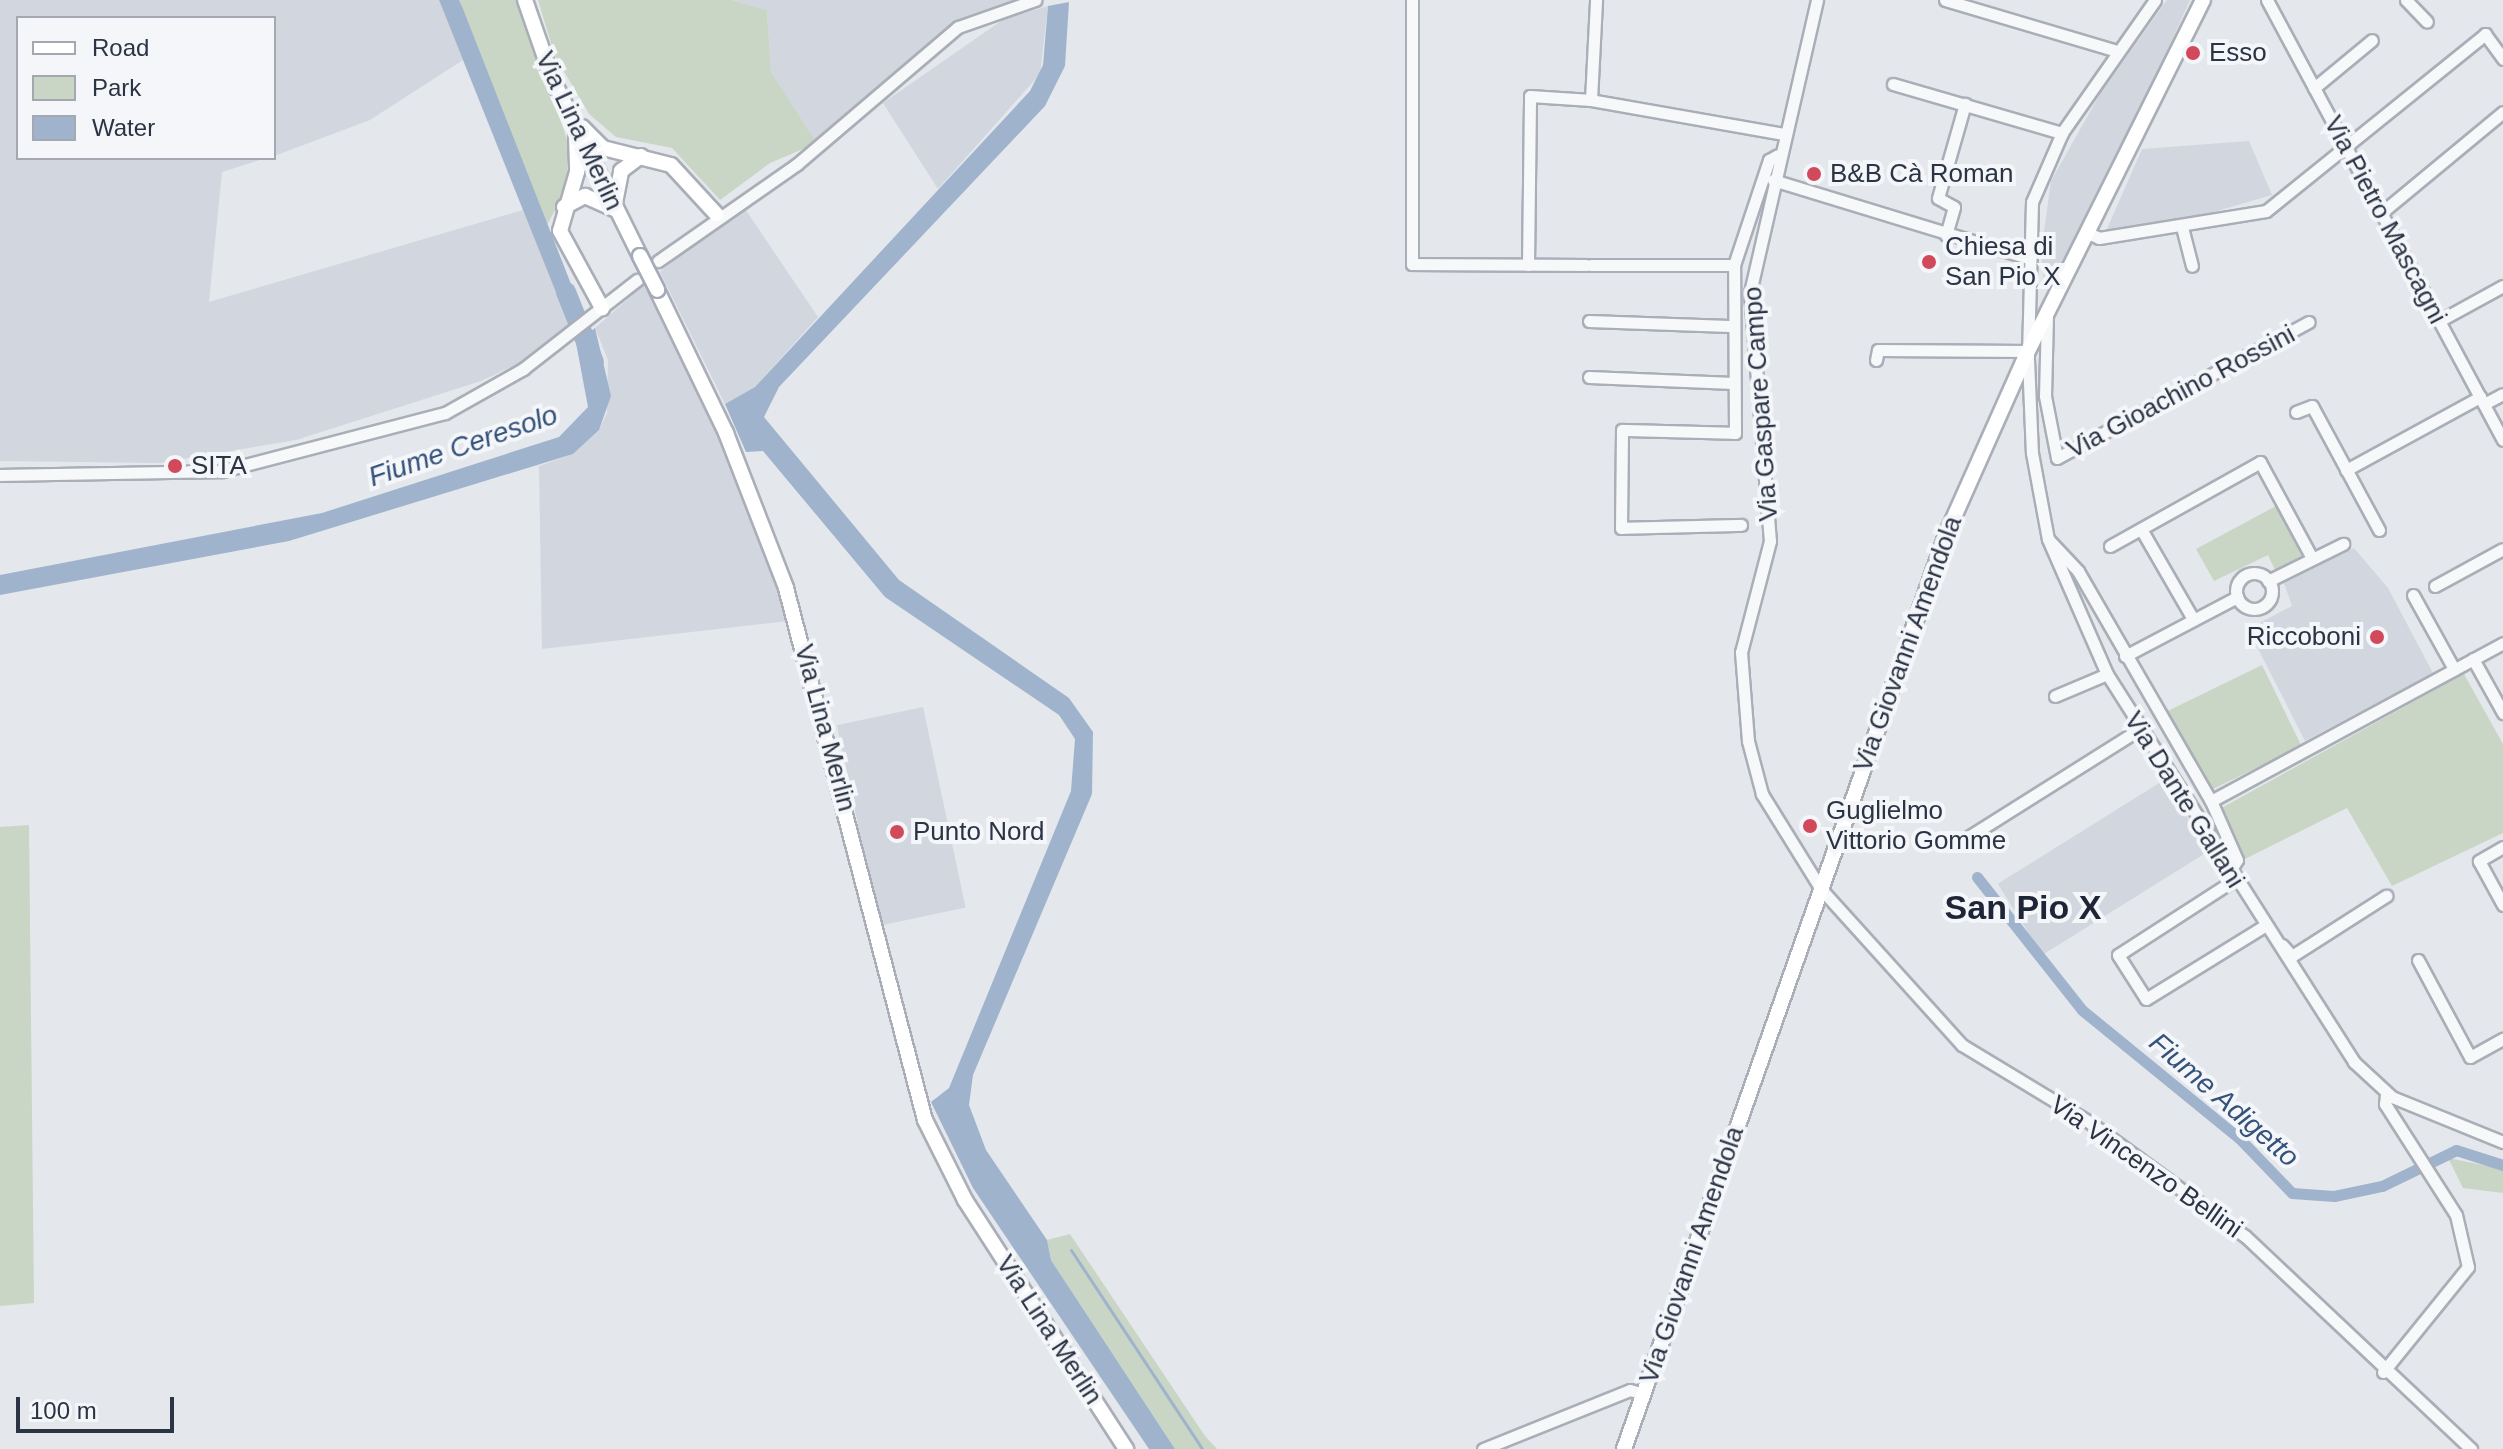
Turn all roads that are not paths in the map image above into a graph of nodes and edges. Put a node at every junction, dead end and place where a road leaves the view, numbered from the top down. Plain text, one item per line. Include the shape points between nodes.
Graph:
1 (525, 0) edge
2 (1035, 0) edge
3 (1412, 0) edge
4 (1596, 0) edge
5 (1817, 0) edge
6 (1945, 0) edge
7 (2155, 0) edge
8 (2203, 0) edge
9 (2267, 0) edge
10 (2406, 0) edge
11 (2427, 22) dead end
12 (2372, 40) dead end
13 (2114, 50) junction
14 (2503, 59) edge
15 (1893, 84) dead end
16 (2314, 88) junction
17 (1591, 100) junction
18 (1965, 104) junction
19 (568, 110) junction
20 (2503, 112) edge
21 (2062, 133) junction
22 (1784, 134) junction
23 (2343, 142) junction
24 (1778, 155) junction
25 (642, 156) junction
26 (1773, 180) junction
27 (564, 207) junction
28 (616, 210) junction
29 (2381, 213) junction
30 (716, 214) junction
31 (2182, 227) junction
32 (2088, 233) junction
33 (1946, 235) junction
34 (2028, 258) junction
35 (658, 261) dead end
36 (1528, 265) junction
37 (1734, 265) junction
38 (2192, 266) dead end
39 (637, 280) dead end
40 (2503, 286) edge
41 (602, 308) junction
42 (2047, 315) junction
43 (1589, 321) dead end
44 (2439, 321) junction
45 (2309, 322) dead end
46 (1729, 326) junction
47 (2028, 351) junction
48 (1876, 360) dead end
49 (1589, 377) dead end
50 (1733, 383) junction
51 (2503, 394) edge
52 (2482, 401) junction
53 (2296, 412) dead end
54 (2503, 440) edge
55 (2346, 470) junction
56 (0, 475) edge
57 (1741, 525) dead end
58 (2141, 529) junction
59 (2379, 530) dead end
60 (2048, 539) junction
61 (2343, 544) dead end
62 (2110, 546) dead end
63 (2503, 549) edge
64 (2312, 558) junction
65 (2268, 581) junction
66 (2435, 586) dead end
67 (2413, 595) dead end
68 (2237, 597) junction
69 (2193, 619) junction
70 (2503, 643) edge
71 (2125, 656) junction
72 (2473, 659) junction
73 (2454, 669) junction
74 (2107, 674) junction
75 (2055, 696) dead end
76 (2503, 713) edge
77 (2140, 729) junction
78 (2211, 801) junction
79 (1962, 841) dead end
80 (2503, 847) edge
81 (2232, 876) junction
82 (1821, 889) junction
83 (2386, 896) dead end
84 (2503, 905) edge
85 (2262, 924) junction
86 (2418, 960) dead end
87 (2503, 1039) edge
88 (2386, 1094) junction
89 (2503, 1142) edge
90 (2383, 1372) junction
91 (1643, 1394) junction
92 (1126, 1449) edge
93 (1483, 1449) edge
94 (1624, 1449) edge
95 (2471, 1449) edge

1 - 19 main road, Via Lina Merlin
2 - 30 street via 958,27 797,164
3 - 36 street via 1412,264
4 - 17 street
5 - 22 street, Via Gaspare Campo
6 - 13 street
7 - 13 street, Via Dante Gallani
8 - 32 main road, Via Giovanni Amendola
9 - 16 street, Via Pietro Mascagni
10 - 11 street
12 - 16 street
13 - 21 street, Via Dante Gallani
14 - 23 street via 2485,34
15 - 18 street
16 - 23 street, Via Pietro Mascagni
17 - 22 street
17 - 36 street via 1530,96
18 - 21 street
18 - 33 street via 1938,198 1954,207
19 - 25 main road via 603,148
19 - 27 main road via 578,155
19 - 28 main road, Via Lina Merlin
20 - 29 street
21 - 34 street, Via Dante Gallani via 2032,202
22 - 24 street, Via Gaspare Campo
23 - 29 street, Via Pietro Mascagni
23 - 31 street via 2266,211
24 - 26 street, Via Gaspare Campo
24 - 37 street via 1769,160
25 - 28 main road via 621,171
25 - 30 main road via 671,165
26 - 33 street
26 - 82 street, Via Gaspare Campo via 1749,317 1770,541 1741,652 1744,704 1762,794
27 - 28 main road via 585,196
27 - 41 main road via 560,231
28 - 92 main road, Via Lina Merlin, bridge via 726,433 786,588 925,1120 965,1200
29 - 44 street, Via Pietro Mascagni
30 - 35 street
31 - 32 street via 2099,238
31 - 38 street
32 - 42 main road, Via Giovanni Amendola
33 - 34 street
34 - 47 street, Via Dante Gallani
36 - 37 street
37 - 46 street
39 - 41 street
40 - 44 street
41 - 56 street via 559,342 445,413 222,471
42 - 45 street, Via Gioachino Rossini via 2045,396 2057,458
42 - 47 main road, Via Giovanni Amendola
43 - 46 street
44 - 52 street, Via Pietro Mascagni
46 - 50 street
47 - 48 street via 1878,350
47 - 60 street, Via Dante Gallani via 2032,453
47 - 82 main road, Via Giovanni Amendola via 1946,535
49 - 50 street
50 - 57 street via 1735,433 1622,430 1621,528
51 - 52 street
52 - 54 street, Via Pietro Mascagni
52 - 55 street
53 - 55 street via 2312,406
55 - 59 street
58 - 62 street
58 - 64 street via 2260,462
58 - 69 street
60 - 71 street via 2078,571
60 - 74 street, Via Dante Gallani
61 - 64 street
63 - 66 street
64 - 65 street
65 - 68 street via 2248,574
65 - 68 street via 2270,598 2262,607 2245,606
67 - 73 street
68 - 69 street
69 - 71 street
70 - 72 street
71 - 78 street
72 - 73 street
72 - 76 street
73 - 78 street
74 - 75 street
74 - 77 street, Via Dante Gallani
77 - 79 street
77 - 81 street, Via Dante Gallani
78 - 81 street via 2237,860
80 - 84 street via 2479,861
81 - 85 street, Via Dante Gallani
81 - 85 street via 2118,955 2146,999
82 - 90 street, Via Vincenzo Bellini via 1962,1045 2089,1122 2245,1236
82 - 91 main road, Via Giovanni Amendola
83 - 85 street via 2292,956
85 - 88 street, Via Dante Gallani via 2354,1062
86 - 87 street via 2470,1057
88 - 89 street, Via Dante Gallani
88 - 90 street via 2385,1104 2456,1215 2468,1267
90 - 95 street, Via Vincenzo Bellini
91 - 93 street via 1630,1390
91 - 94 main road, Via Giovanni Amendola

